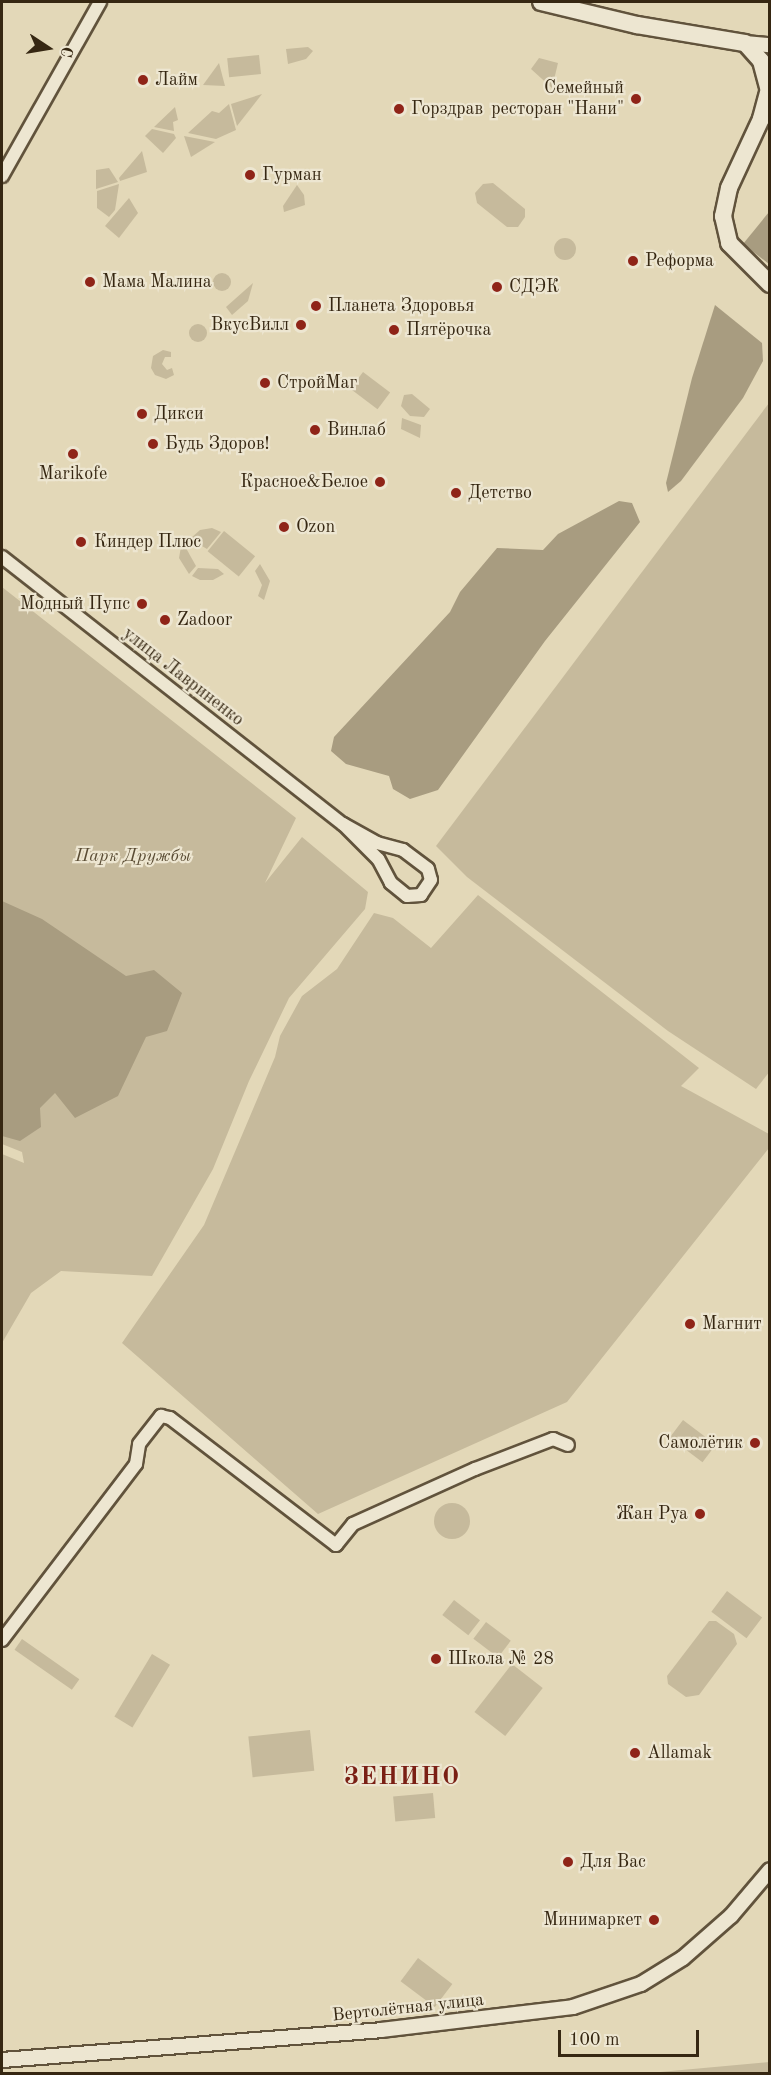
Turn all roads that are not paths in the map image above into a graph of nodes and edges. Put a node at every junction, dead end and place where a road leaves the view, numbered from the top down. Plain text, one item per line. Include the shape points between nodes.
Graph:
1 (100, 2) edge
2 (541, 2) edge
3 (745, 43) junction
4 (770, 45) edge
5 (769, 86) edge
6 (2, 176) edge
7 (770, 284) edge
8 (2, 557) edge
9 (343, 824) junction
10 (568, 1445) dead end
11 (2, 1640) edge
12 (770, 1870) edge
13 (2, 2060) edge

1 - 6 street
2 - 3 main road via 637,25
3 - 4 street
3 - 5 main road via 761,61
5 - 7 main road via 761,119 729,188 723,216 729,243
8 - 9 street, улица Лавриненко
9 - 9 street via 378,859 391,883 410,897 421,895 431,880 428,869 403,850 377,843
10 - 11 street via 553,1439 475,1469 353,1524 336,1545 161,1416 139,1444 136,1464
12 - 13 street, Вертолётная улица via 731,1916 683,1958 641,1984 585,2004 391,2029

